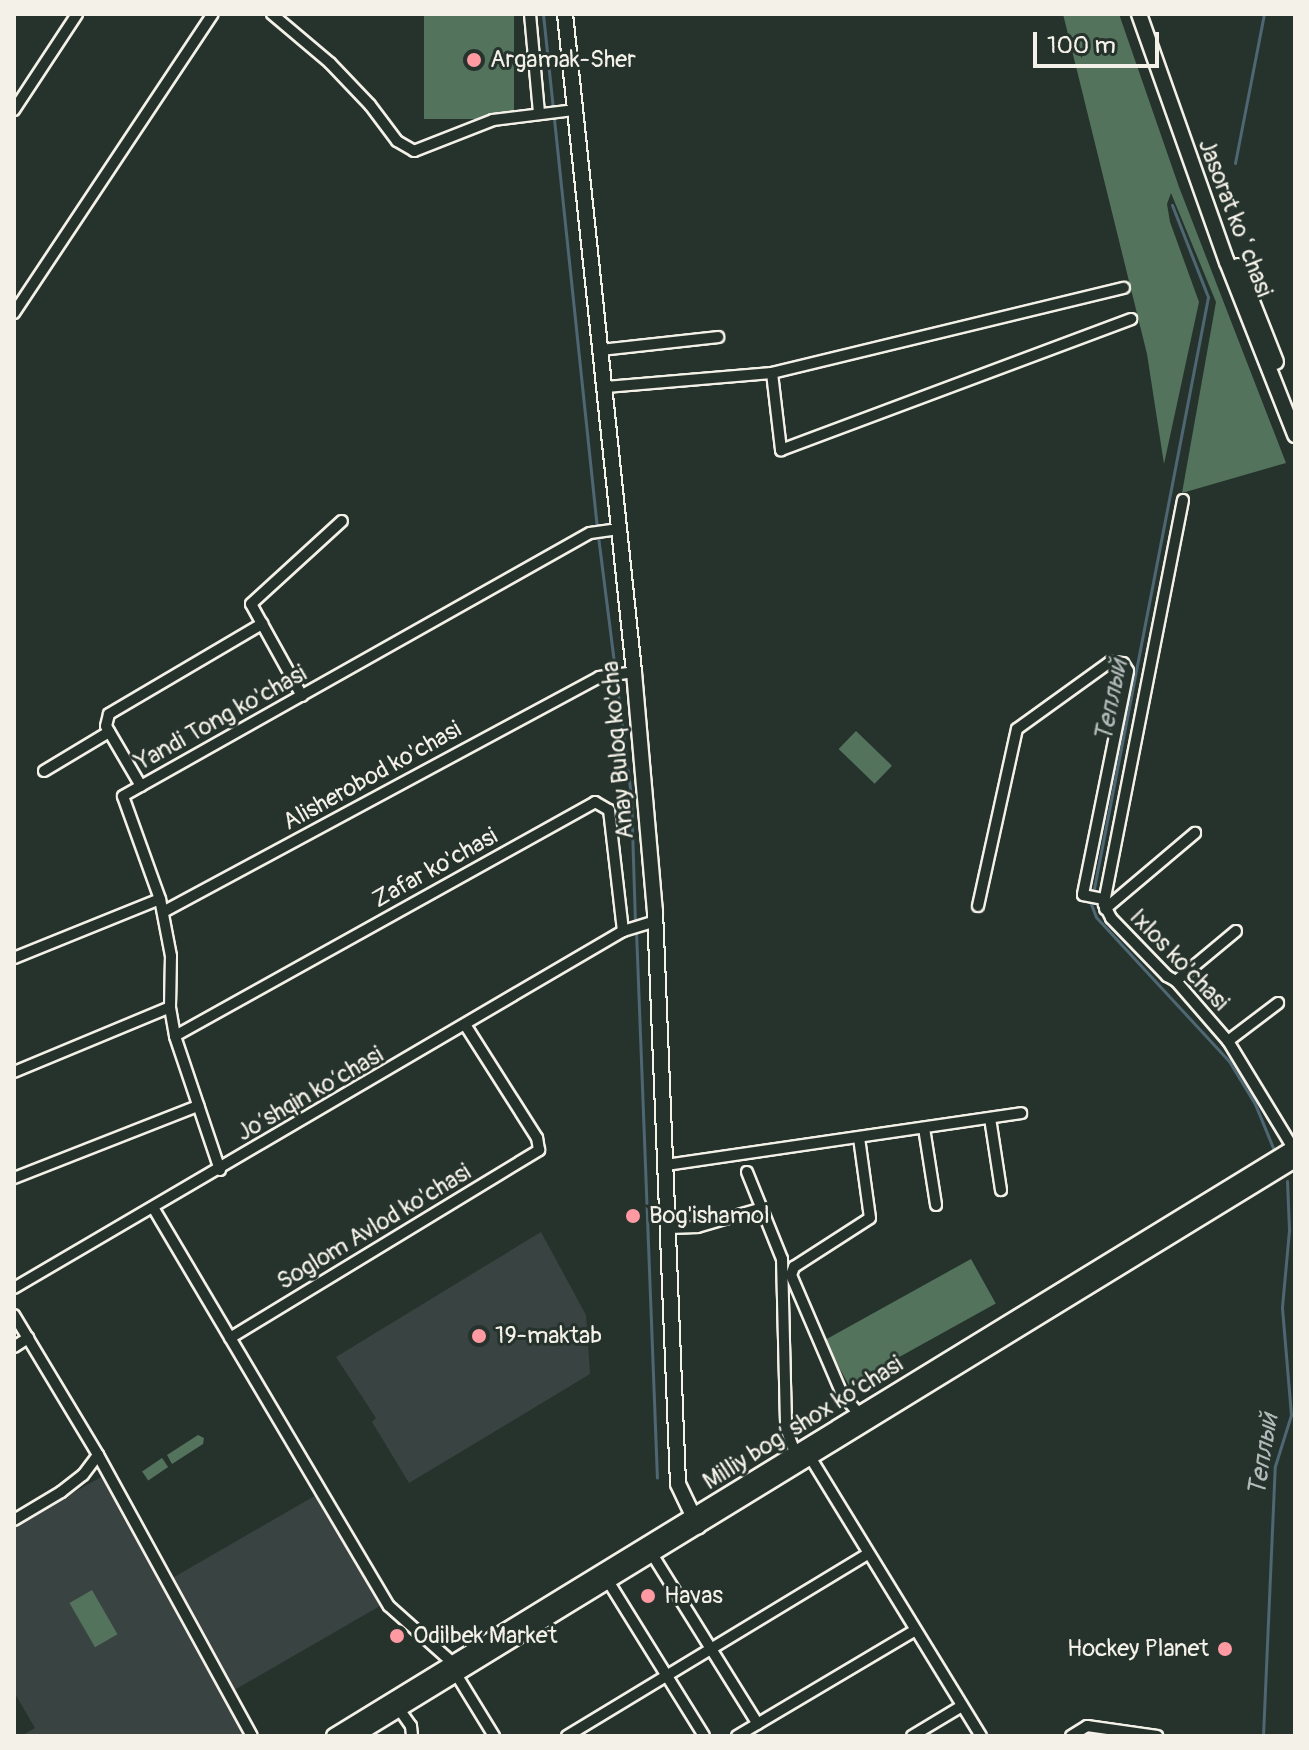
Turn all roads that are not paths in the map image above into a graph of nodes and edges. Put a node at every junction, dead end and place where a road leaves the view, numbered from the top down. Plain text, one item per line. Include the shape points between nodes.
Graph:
1 (77, 14) edge
2 (213, 14) edge
3 (272, 14) edge
4 (530, 14) edge
5 (565, 14) edge
6 (1139, 14) edge
7 (1148, 14) edge
8 (14, 110) edge
9 (569, 110) junction
10 (544, 112) junction
11 (1124, 288) dead end
12 (14, 313) edge
13 (1131, 319) dead end
14 (718, 337) dead end
15 (601, 350) junction
16 (772, 373) junction
17 (605, 387) junction
18 (1295, 411) edge
19 (1295, 435) edge
20 (1183, 500) dead end
21 (342, 521) dead end
22 (615, 530) junction
23 (262, 624) junction
24 (630, 673) junction
25 (302, 696) junction
26 (109, 732) junction
27 (44, 771) dead end
28 (141, 786) junction
29 (1195, 833) dead end
30 (160, 899) junction
31 (1096, 900) junction
32 (978, 906) dead end
33 (163, 912) junction
34 (650, 922) junction
35 (623, 931) junction
36 (1236, 931) dead end
37 (14, 958) edge
38 (1176, 981) junction
39 (1278, 1003) dead end
40 (170, 1007) junction
41 (466, 1026) junction
42 (175, 1036) junction
43 (1228, 1041) junction
44 (14, 1072) edge
45 (198, 1106) junction
46 (1021, 1113) dead end
47 (990, 1118) junction
48 (924, 1128) junction
49 (859, 1138) junction
50 (1294, 1152) edge
51 (666, 1165) junction
52 (220, 1170) junction
53 (747, 1172) dead end
54 (14, 1178) edge
55 (1001, 1190) dead end
56 (936, 1205) dead end
57 (154, 1209) junction
58 (759, 1209) junction
59 (669, 1228) junction
60 (14, 1288) edge
61 (14, 1315) edge
62 (28, 1338) junction
63 (230, 1338) junction
64 (14, 1347) edge
65 (961, 1359) junction
66 (859, 1414) junction
67 (98, 1455) junction
68 (803, 1455) junction
69 (14, 1520) edge
70 (695, 1521) junction
71 (652, 1554) junction
72 (867, 1554) junction
73 (608, 1581) junction
74 (914, 1631) junction
75 (709, 1648) junction
76 (454, 1668) junction
77 (667, 1675) junction
78 (962, 1706) junction
79 (399, 1709) junction
80 (758, 1724) junction
81 (346, 1734) edge
82 (252, 1736) edge
83 (412, 1736) edge
84 (494, 1736) edge
85 (567, 1736) edge
86 (704, 1736) edge
87 (737, 1736) edge
88 (912, 1736) edge
89 (981, 1736) edge
90 (1071, 1736) edge
91 (1157, 1736) edge

1 - 8 street
2 - 12 street
3 - 10 street via 330,63 397,141 414,151 493,120
4 - 10 street
5 - 9 main road, Anay Buloq ko'cha
6 - 19 main road, Jasorat koʻchasi via 1160,83
7 - 18 main road, Jasorat koʻchasi via 1227,239
9 - 10 street
9 - 15 main road, Anay Buloq ko'cha
11 - 16 street
13 - 16 street via 781,450
14 - 15 street
15 - 17 main road, Anay Buloq ko'cha
16 - 17 street
17 - 22 main road, Anay Buloq ko'cha
20 - 31 street, Ixlos ko'chasi
21 - 23 street via 251,604
22 - 24 main road, Anay Buloq ko'cha
22 - 25 street, Yandi Tong ko'chasi via 594,531
23 - 25 street
23 - 26 street via 109,714
24 - 33 street, Alisherobod ko'chasi via 599,677
24 - 34 main road, Anay Buloq ko'cha
25 - 28 street, Yandi Tong ko'chasi
26 - 27 street
26 - 28 street
28 - 30 street, Yandi Tong ko'chasi via 123,796
29 - 31 street
30 - 33 street, Yandi Tong ko'chasi
30 - 37 street
31 - 32 street via 1128,671 1123,663 1110,662 1017,729
31 - 38 street, Ixlos ko'chasi
33 - 40 street, Yandi Tong ko'chasi via 171,956
34 - 35 street, Joʼshqin koʼchasi
34 - 51 main road, Anay Buloq ko'cha
35 - 41 street, Joʼshqin koʼchasi
35 - 42 street, Zafar ko'chasi via 609,810 595,802
36 - 38 street
38 - 43 street, Ixlos ko'chasi
39 - 43 street
40 - 42 street, Yandi Tong ko'chasi
40 - 44 street
41 - 52 street, Joʼshqin koʼchasi
41 - 63 street, Soglom Avlod ko'chasi via 537,1138 539,1150
42 - 45 street, Yandi Tong ko'chasi
43 - 50 street, Ixlos ko'chasi
45 - 52 street, Yandi Tong ko'chasi
45 - 54 street
46 - 47 street
47 - 48 street
47 - 55 street
48 - 49 street
48 - 56 street
49 - 51 street
49 - 66 street via 870,1218 794,1267 791,1275 842,1394
50 - 65 main road, Milliy bog‘ shox ko‘chasi
51 - 59 main road, Anay Buloq ko'cha
52 - 57 street, Joʼshqin koʼchasi
53 - 58 street
57 - 60 street, Joʼshqin koʼchasi
57 - 63 street
58 - 59 street via 697,1227
58 - 68 street via 782,1259 786,1428 789,1444
59 - 70 main road, Anay Buloq ko'cha via 678,1484
61 - 62 street
62 - 64 street
62 - 67 street
63 - 76 street via 389,1606
65 - 66 main road, Milliy bog‘ shox ko‘chasi
65 - 68 main road, Milliy bog‘ shox ko‘chasi
66 - 68 main road, Milliy bog‘ shox ko‘chasi
67 - 69 street via 83,1475
67 - 82 street
68 - 70 main road, Milliy bog‘ shox ko‘chasi
68 - 72 street
70 - 71 main road, Milliy bog‘ shox ko‘chasi
70 - 76 main road, Milliy bog‘ shox ko‘chasi
71 - 73 main road, Milliy bog‘ shox ko‘chasi
71 - 75 street
72 - 74 street
72 - 75 street
73 - 76 main road, Milliy bog‘ shox ko‘chasi
73 - 77 street
74 - 78 street
74 - 80 street
75 - 77 street
75 - 80 street
76 - 79 main road, Milliy bog‘ shox ko‘chasi
76 - 81 main road, Milliy bog‘ shox ko‘chasi
76 - 84 street
77 - 85 street
77 - 86 street
78 - 88 street
78 - 89 street
79 - 81 main road, Milliy bog‘ shox ko‘chasi
79 - 83 street
80 - 87 street
90 - 91 street via 1087,1726

